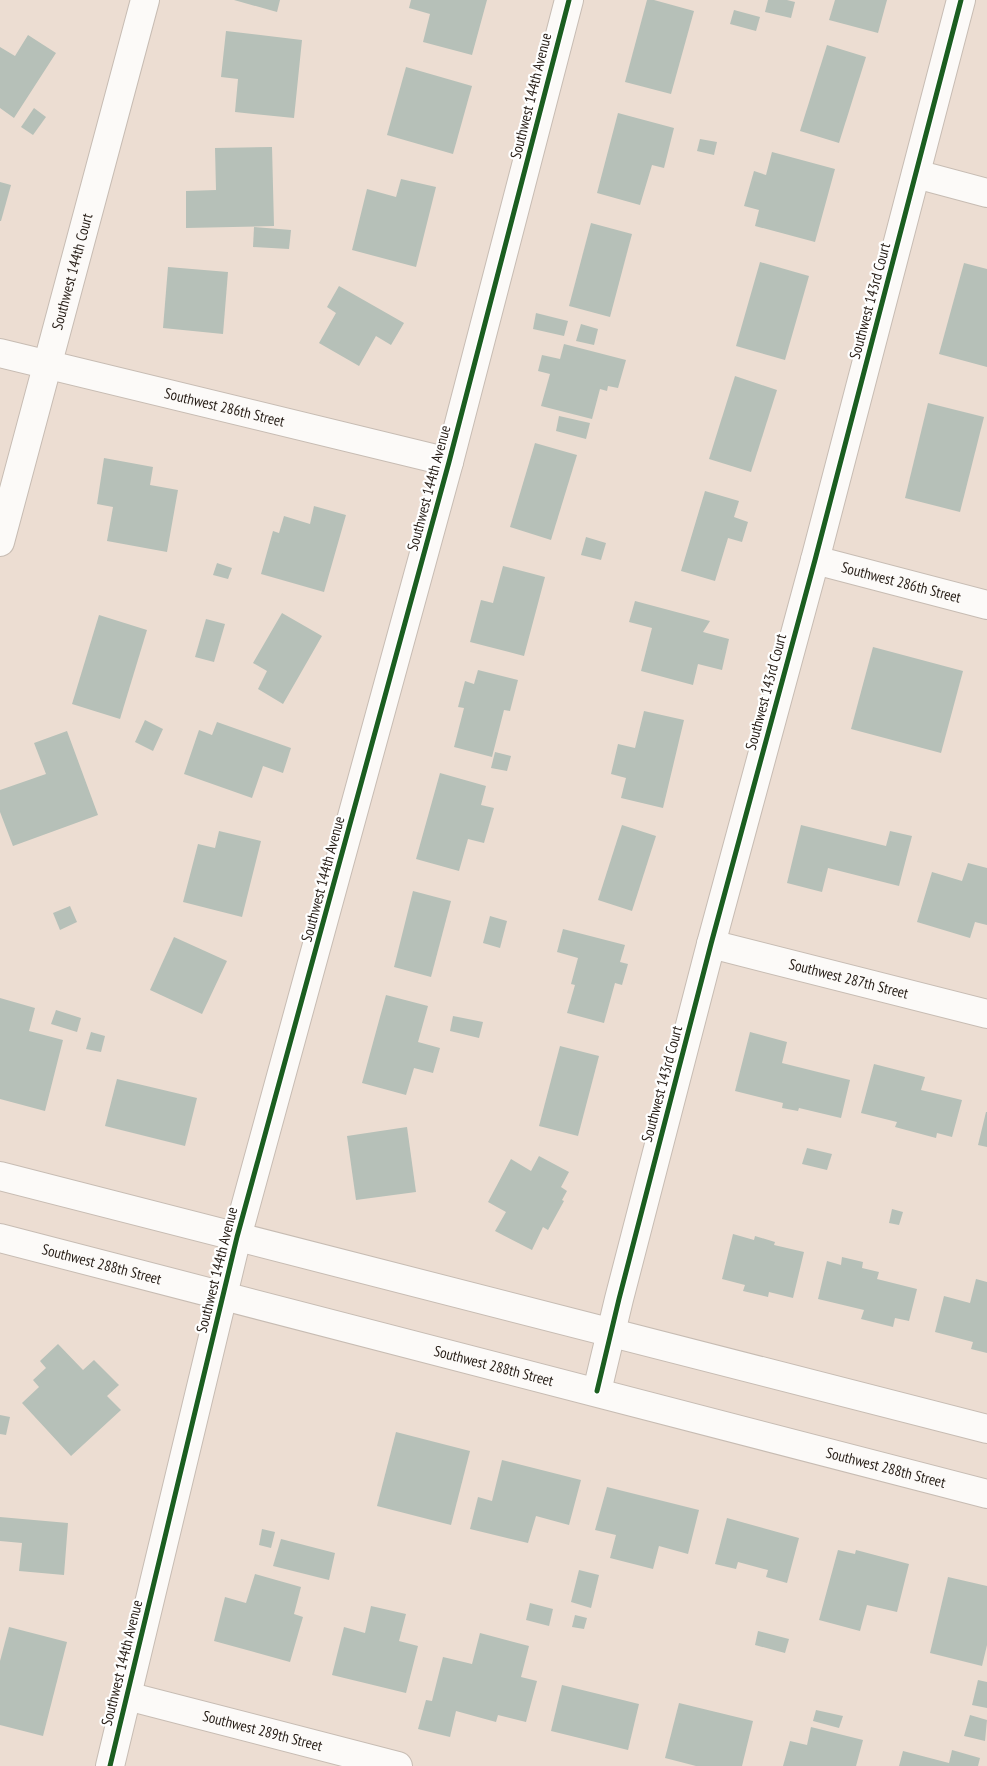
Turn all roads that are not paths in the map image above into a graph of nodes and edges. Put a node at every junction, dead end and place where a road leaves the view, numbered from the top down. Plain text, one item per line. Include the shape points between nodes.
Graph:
1 (145, 0) edge
2 (569, 0) edge
3 (961, 0) edge
4 (916, 174) junction
5 (987, 193) edge
6 (0, 353) edge
7 (47, 366) junction
8 (450, 462) junction
9 (0, 542) edge
10 (815, 560) junction
11 (987, 605) edge
12 (712, 944) junction
13 (987, 1014) edge
14 (0, 1176) edge
15 (0, 1238) edge
16 (237, 1238) junction
17 (223, 1295) junction
18 (611, 1332) junction
19 (597, 1392) junction
20 (987, 1429) edge
21 (987, 1494) edge
22 (127, 1696) junction
23 (110, 1766) edge
24 (398, 1766) edge

1 - 7 street, Southwest 144th Court
2 - 8 street, Southwest 144th Avenue
3 - 4 street, Southwest 143rd Court
4 - 5 street
4 - 10 street, Southwest 143rd Court
6 - 7 street, Southwest 286th Street
7 - 8 street, Southwest 286th Street
7 - 9 street, Southwest 144th Court
8 - 16 street, Southwest 144th Avenue
10 - 11 street, Southwest 286th Street
10 - 12 street, Southwest 143rd Court
12 - 13 street, Southwest 287th Street
12 - 18 street, Southwest 143rd Court
14 - 16 street
15 - 17 street, Southwest 288th Street
16 - 17 street, Southwest 144th Avenue
16 - 18 street
17 - 19 street, Southwest 288th Street
17 - 22 street, Southwest 144th Avenue
18 - 19 street, Southwest 143rd Court
18 - 20 street
19 - 21 street, Southwest 288th Street
22 - 23 street, Southwest 144th Avenue
22 - 24 street, Southwest 289th Street

